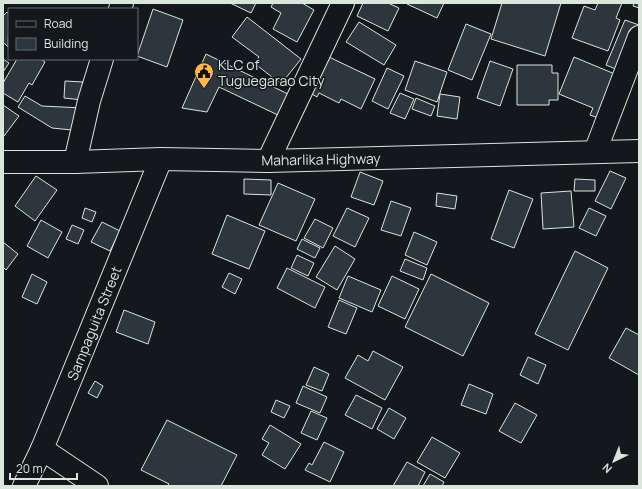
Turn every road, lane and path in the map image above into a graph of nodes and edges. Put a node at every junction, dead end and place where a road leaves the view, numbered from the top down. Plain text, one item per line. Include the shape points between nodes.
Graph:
1 (342, 3) edge
2 (639, 37) edge
3 (102, 60) edge
4 (639, 151) edge
5 (596, 152) junction
6 (161, 159) junction
7 (268, 161) junction
8 (3, 162) edge
9 (75, 162) junction
10 (42, 449) junction
11 (24, 486) edge
12 (97, 486) edge

1 - 7 street
2 - 5 street
3 - 9 street
4 - 5 street, Maharlika Highway
5 - 7 street, Maharlika Highway
6 - 7 street, Maharlika Highway
6 - 9 street, Maharlika Highway
6 - 10 street, Sampaguita Street
8 - 9 street, Maharlika Highway
10 - 11 street, Sampaguita Street
10 - 12 street

